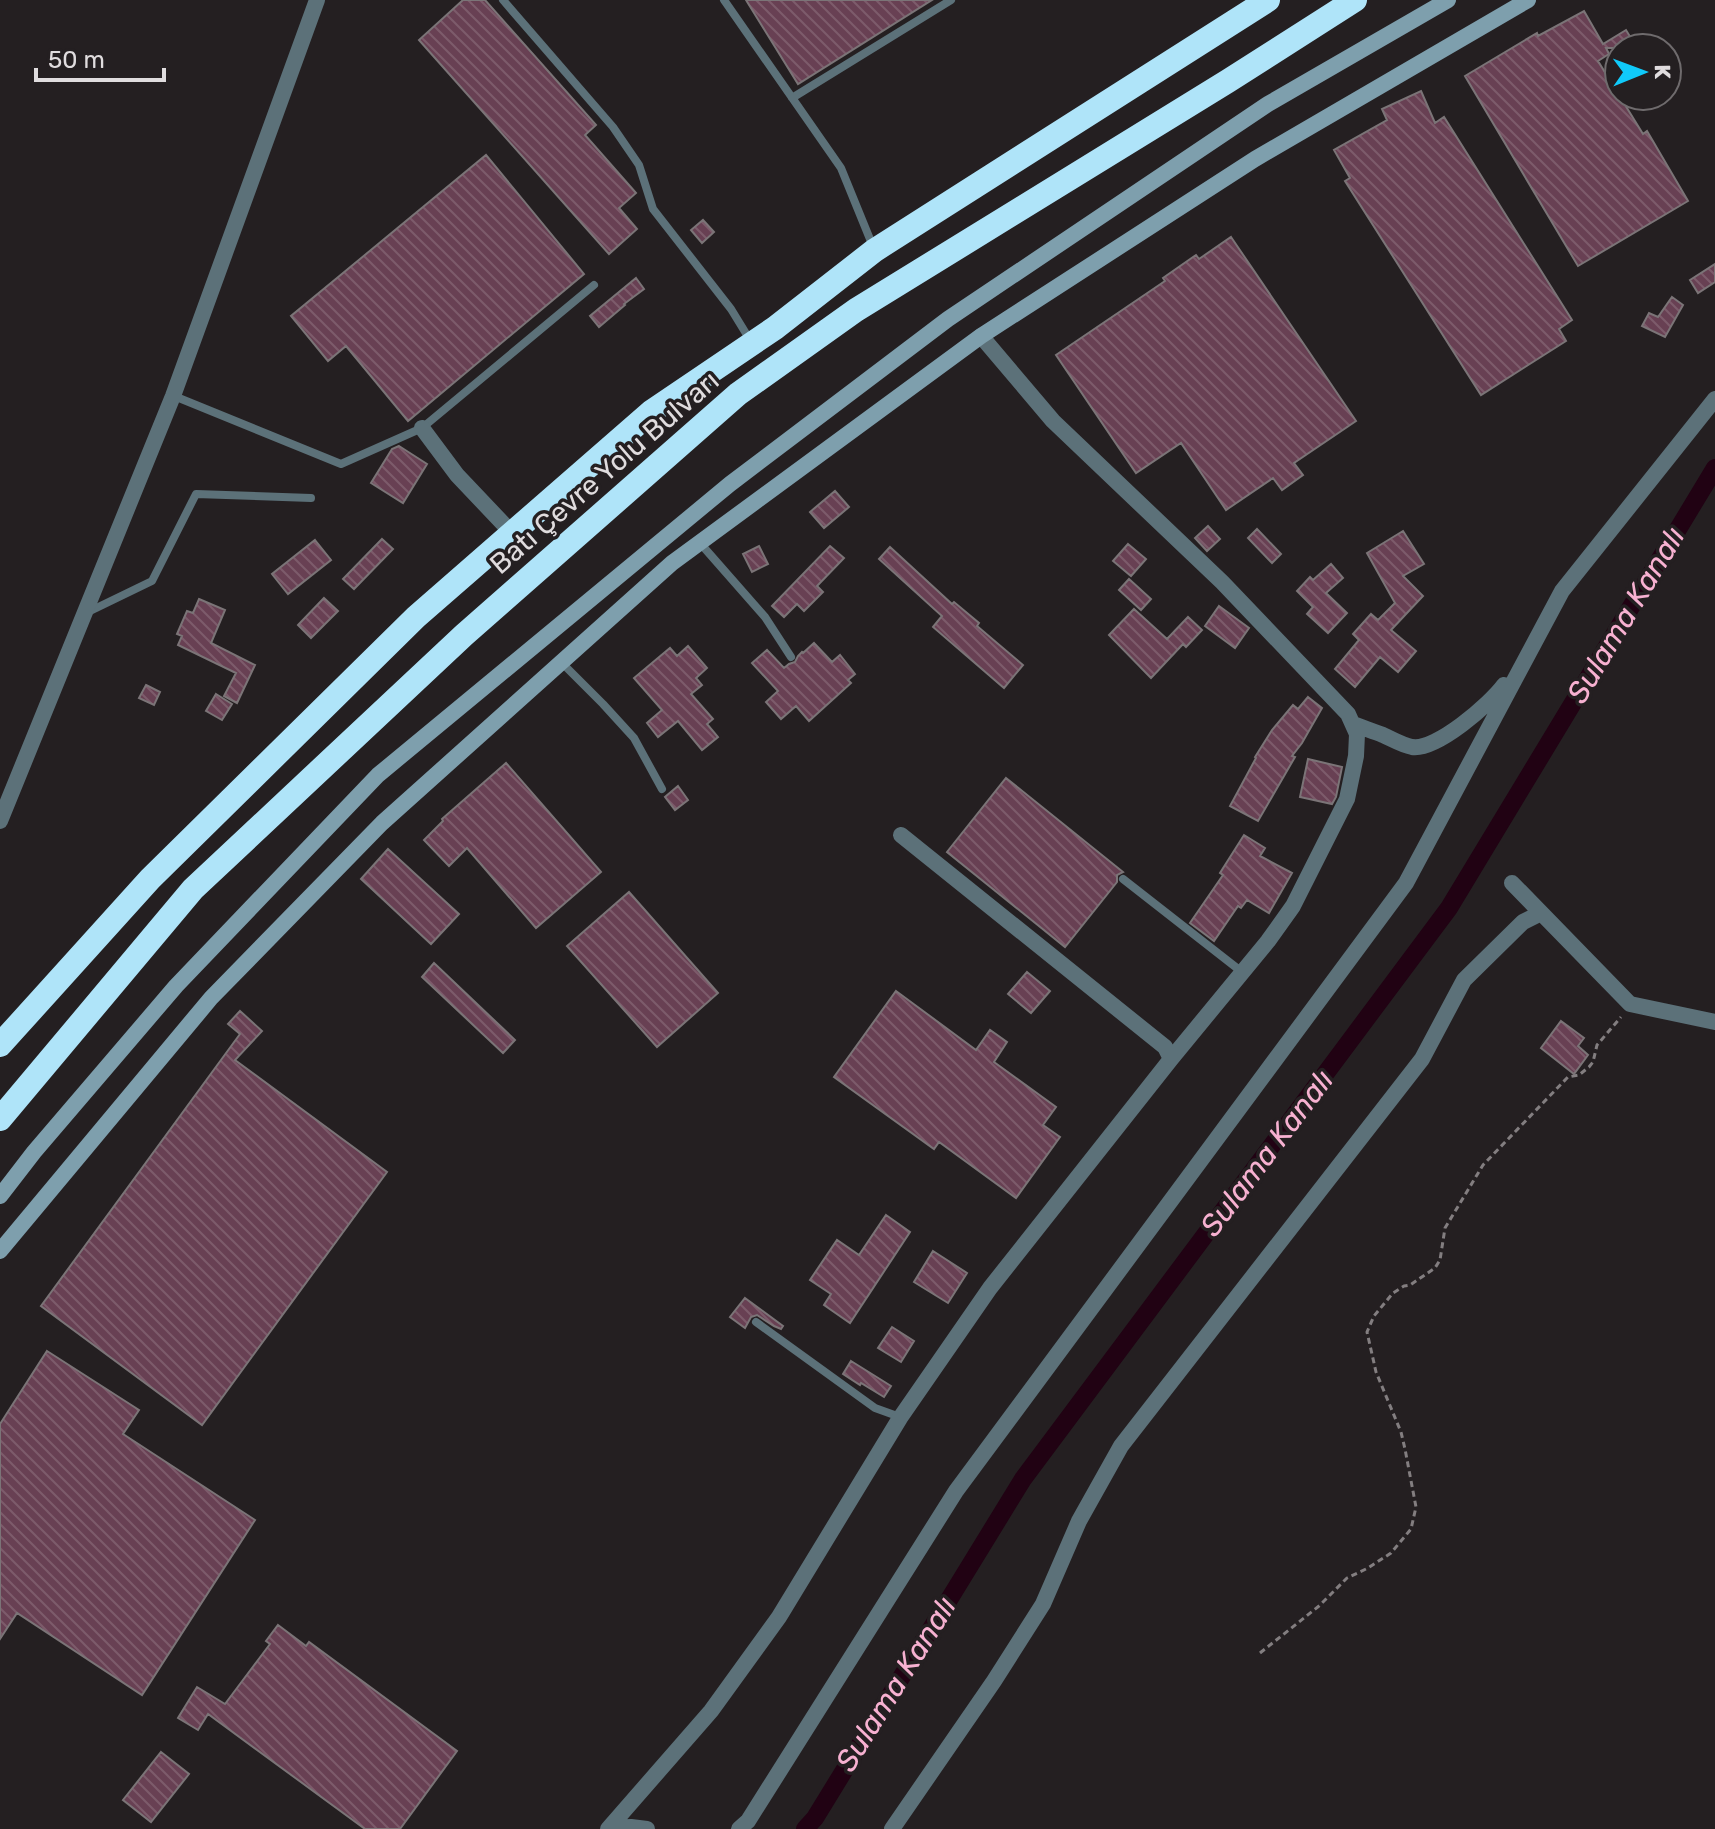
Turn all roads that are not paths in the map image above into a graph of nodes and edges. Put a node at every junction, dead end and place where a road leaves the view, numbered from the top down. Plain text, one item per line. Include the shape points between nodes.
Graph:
1 (317, 0) edge
2 (503, 0) edge
3 (724, 0) edge
4 (951, 0) edge
5 (1268, 0) edge
6 (1355, 0) edge
7 (1448, 0) edge
8 (1528, 0) edge
9 (792, 98) junction
10 (875, 250) junction
11 (594, 285) dead end
12 (981, 336) junction
13 (752, 344) junction
14 (173, 396) junction
15 (1715, 399) edge
16 (422, 428) junction
17 (311, 498) dead end
18 (512, 533) junction
19 (700, 543) junction
20 (85, 613) junction
21 (1534, 645) junction
22 (791, 657) dead end
23 (561, 662) junction
24 (1353, 724) junction
25 (662, 789) dead end
26 (0, 821) edge
27 (901, 835) dead end
28 (1123, 879) dead end
29 (1512, 883) dead end
30 (1541, 913) junction
31 (1242, 972) junction
32 (1715, 1022) edge
33 (0, 1045) edge
34 (1171, 1059) junction
35 (0, 1119) edge
36 (0, 1196) edge
37 (0, 1251) edge
38 (756, 1322) dead end
39 (900, 1418) junction
40 (609, 1828) edge
41 (647, 1829) edge
42 (739, 1829) edge
43 (892, 1829) edge

1 - 14 street
2 - 13 lane via 613,127 639,165 653,209
3 - 9 lane
4 - 9 lane
5 - 10 highway, Batı Çevre Yolu Bulvarı
6 - 35 highway, Batı Çevre Yolu Bulvarı via 856,310 738,394 464,635 193,889
7 - 36 main road via 1268,104 948,319 730,484 378,775 176,986
8 - 12 main road via 1255,159
9 - 10 lane via 841,168
10 - 13 highway, Batı Çevre Yolu Bulvarı
11 - 16 lane
12 - 19 main road
12 - 24 street via 1053,421 1222,582
13 - 18 highway, Batı Çevre Yolu Bulvarı via 651,412
14 - 16 lane via 341,464
14 - 20 street
15 - 21 street via 1562,591
16 - 18 street via 457,475
17 - 20 lane via 196,494 152,581
18 - 33 highway, Batı Çevre Yolu Bulvarı via 416,617 172,857
19 - 22 lane via 765,617
19 - 23 main road
20 - 26 street
21 - 24 street via 1496,696 1435,743 1410,747
21 - 42 street via 1406,883 956,1491
23 - 25 lane via 634,738
23 - 37 main road via 382,823 211,998
24 - 31 street via 1356,756 1347,799 1293,906
27 - 34 street via 1165,1047
28 - 31 lane
29 - 30 street
30 - 32 street via 1630,1004
30 - 43 street via 1523,922 1464,980 1422,1059 1121,1446 1079,1521 1043,1604
31 - 34 street
34 - 39 street via 990,1288
38 - 39 lane via 875,1408
39 - 40 street via 779,1617 711,1711
40 - 41 street

